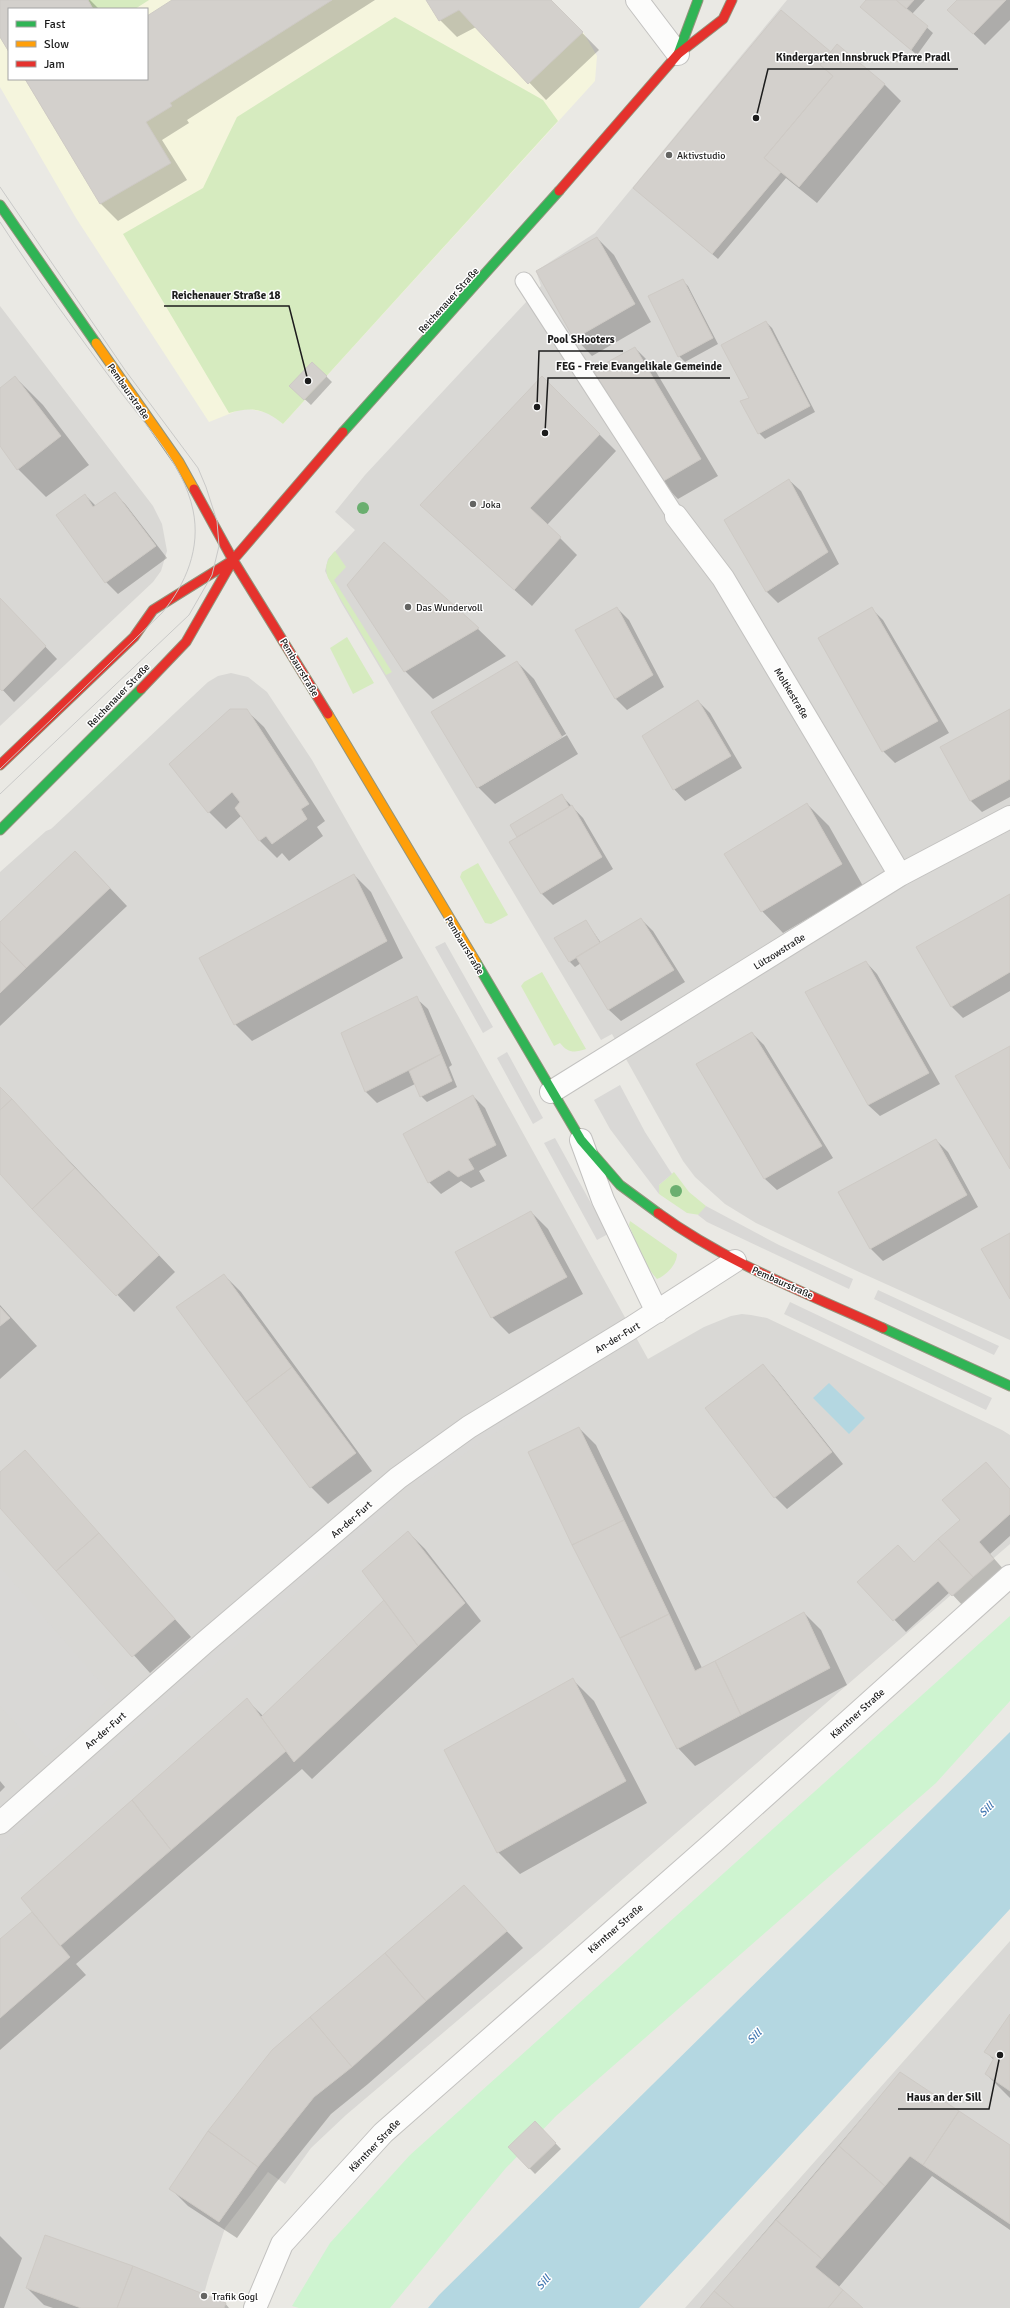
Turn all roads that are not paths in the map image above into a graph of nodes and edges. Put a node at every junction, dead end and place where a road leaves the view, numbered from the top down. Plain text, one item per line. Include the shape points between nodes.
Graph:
1 (637, 0) edge
2 (698, 0) edge
3 (732, 0) edge
4 (678, 54) junction
5 (0, 205) edge
6 (524, 281) dead end
7 (676, 516) joint
8 (233, 560) junction
9 (0, 764) edge
10 (1010, 816) edge
11 (0, 830) edge
12 (900, 875) junction
13 (551, 1092) junction
14 (581, 1140) junction
15 (735, 1261) junction
16 (657, 1312) junction
17 (1010, 1386) edge
18 (1010, 1576) edge
19 (0, 1823) edge
20 (255, 2308) edge

1 - 4 street
2 - 4 street, Reichenauer Straße
3 - 4 street, Reichenauer Straße via 723,19
4 - 8 street, Reichenauer Straße via 503,256 340,435
5 - 8 street, Pembaurstraße via 179,462
6 - 7 lane
7 - 12 street, Moltkestraße via 724,578
8 - 9 street, Reichenauer Straße via 153,610 134,637
8 - 11 street, Reichenauer Straße via 186,642
8 - 13 street, Pembaurstraße via 303,671
10 - 12 street, Lützowstraße
12 - 13 street, Lützowstraße
13 - 14 street, Pembaurstraße
14 - 15 street, Pembaurstraße via 620,1185 679,1228
14 - 16 street, Pembaurstraße via 603,1200
15 - 16 street, An-der-Furt
15 - 17 street, Pembaurstraße
16 - 19 street, An-der-Furt via 469,1427 398,1478 204,1643
18 - 20 street, Kärntner Straße via 715,1841 383,2133 282,2244

